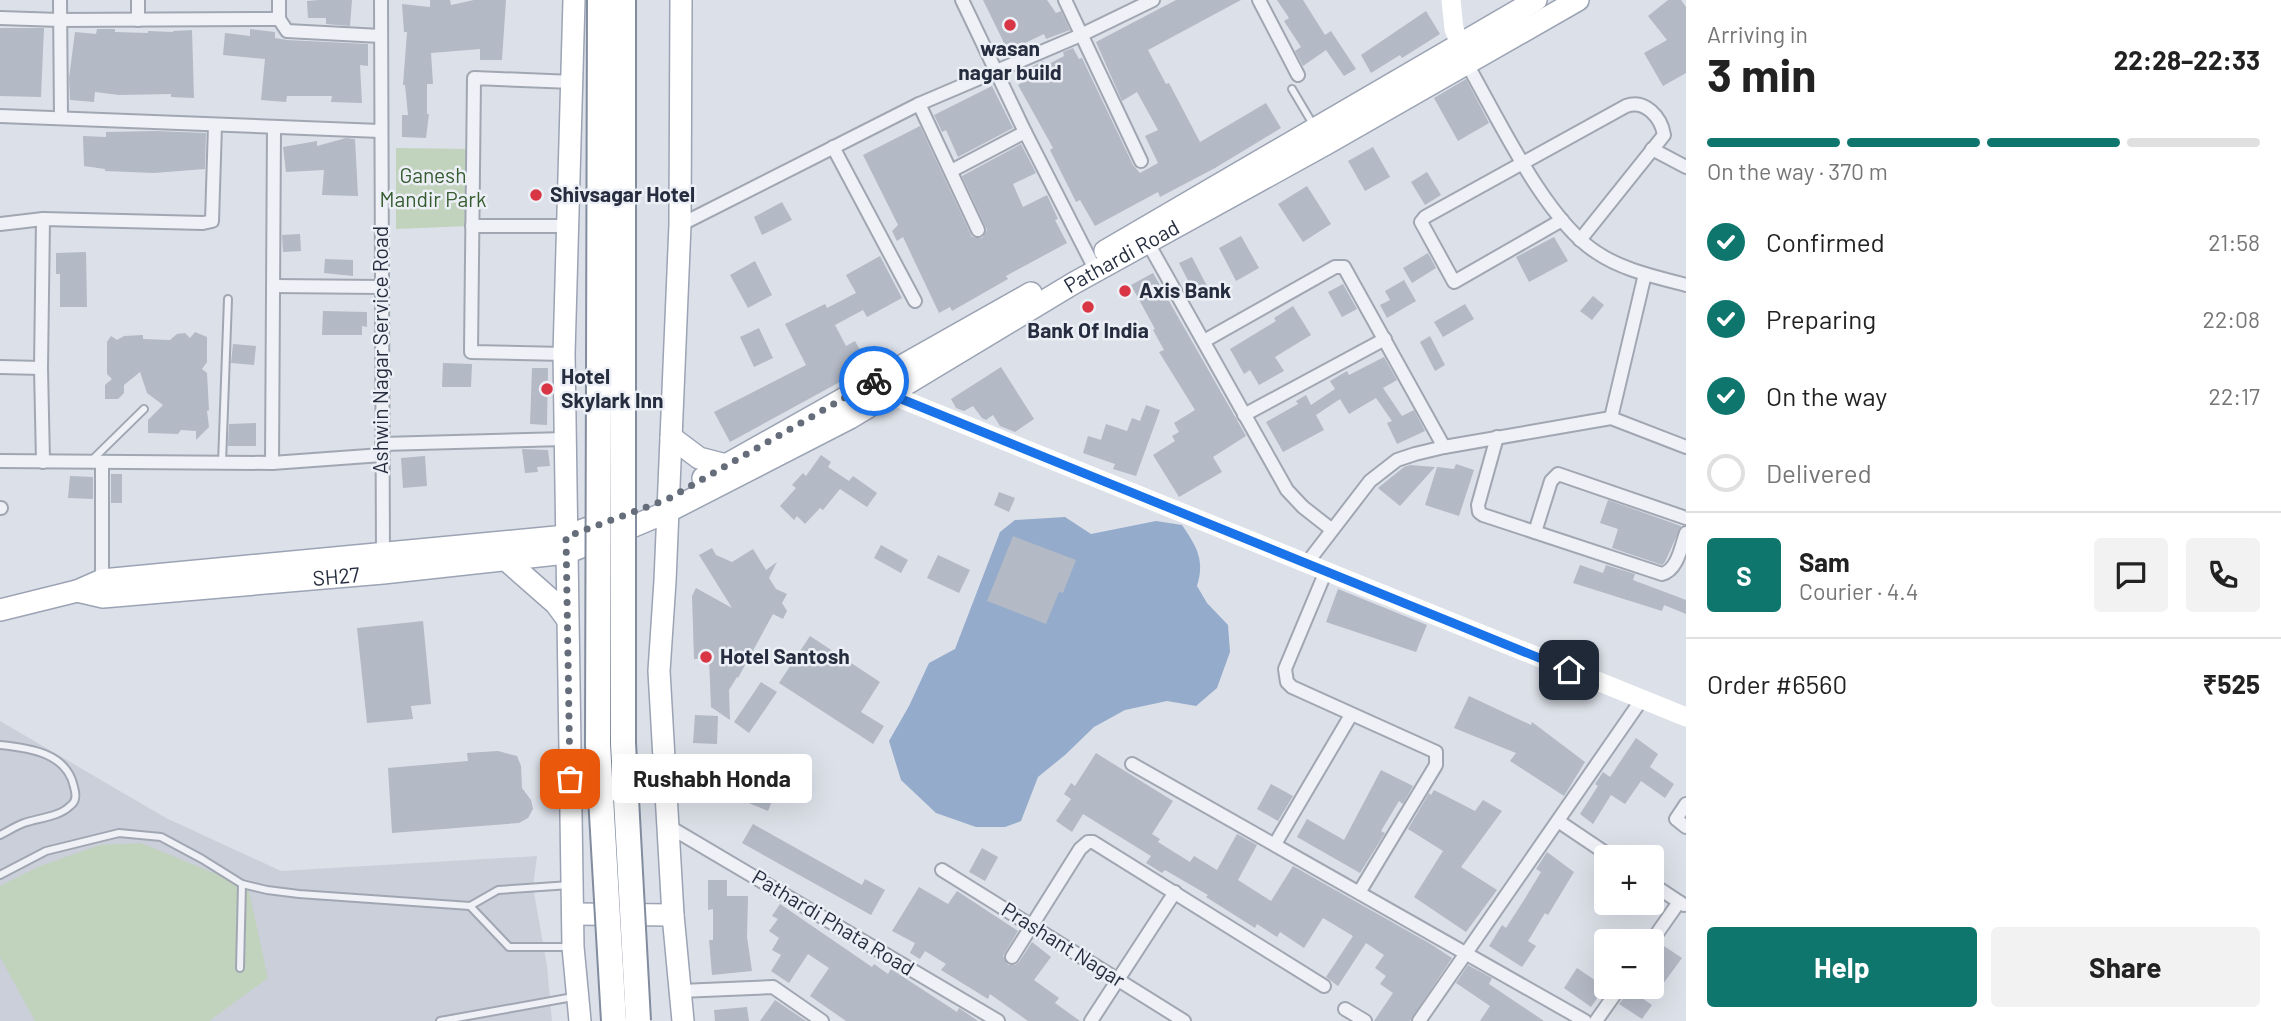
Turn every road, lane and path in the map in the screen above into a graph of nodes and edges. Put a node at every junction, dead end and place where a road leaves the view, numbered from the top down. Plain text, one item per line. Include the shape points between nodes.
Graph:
1 (60, 0) edge
2 (138, 0) edge
3 (279, 0) edge
4 (382, 0) edge
5 (574, 0) edge
6 (600, 0) edge
7 (623, 0) edge
8 (681, 0) edge
9 (962, 0) edge
10 (1065, 0) edge
11 (1153, 0) edge
12 (1259, 0) edge
13 (1451, 0) edge
14 (1536, 0) edge
15 (1578, 0) edge
16 (0, 18) edge
17 (279, 19) junction
18 (61, 20) junction
19 (138, 20) junction
20 (1081, 35) junction
21 (381, 36) junction
22 (1464, 54) junction
23 (998, 71) junction
24 (1298, 75) dead end
25 (573, 82) junction
26 (1292, 89) dead end
27 (919, 104) junction
28 (0, 116) edge
29 (61, 118) junction
30 (215, 125) junction
31 (274, 127) junction
32 (1316, 129) junction
33 (380, 131) junction
34 (1025, 132) junction
35 (834, 146) junction
36 (1652, 149) junction
37 (1141, 162) dead end
38 (1524, 162) junction
39 (1686, 167) edge
40 (951, 171) junction
41 (43, 219) junction
42 (1562, 220) junction
43 (0, 224) edge
44 (680, 225) junction
45 (472, 226) junction
46 (568, 226) junction
47 (978, 230) dead end
48 (1580, 240) junction
49 (1148, 243) junction
50 (1093, 265) junction
51 (1645, 274) junction
52 (1686, 285) edge
53 (273, 286) junction
54 (381, 287) junction
55 (228, 299) dead end
56 (915, 301) dead end
57 (1385, 339) junction
58 (1204, 341) junction
59 (564, 354) junction
60 (0, 368) edge
61 (41, 368) junction
62 (882, 387) junction
63 (144, 409) dead end
64 (1244, 415) junction
65 (1611, 418) junction
66 (671, 437) junction
67 (1497, 437) junction
68 (565, 439) junction
69 (1444, 447) junction
70 (1686, 447) edge
71 (382, 449) junction
72 (0, 461) edge
73 (43, 462) junction
74 (96, 462) junction
75 (222, 463) junction
76 (272, 463) junction
77 (726, 465) junction
78 (668, 505) junction
79 (1686, 518) edge
80 (1331, 528) junction
81 (1535, 532) junction
82 (1686, 533) edge
83 (566, 545) junction
84 (505, 559) junction
85 (1307, 563) junction
86 (383, 564) junction
87 (1326, 571) junction
88 (102, 580) junction
89 (77, 591) junction
90 (0, 598) edge
91 (35, 601) junction
92 (0, 610) edge
93 (567, 620) junction
94 (1642, 699) junction
95 (1351, 715) junction
96 (1686, 717) edge
97 (0, 746) edge
98 (1132, 764) dead end
99 (1686, 804) edge
100 (1558, 821) junction
101 (668, 826) junction
102 (1686, 827) edge
103 (0, 835) edge
104 (1275, 844) junction
105 (1594, 845) edge
106 (942, 870) dead end
107 (0, 875) edge
108 (242, 884) junction
109 (572, 885) junction
110 (1360, 891) junction
111 (1175, 892) junction
112 (1664, 892) edge
113 (1682, 905) edge
114 (470, 906) junction
115 (573, 914) junction
116 (673, 915) junction
117 (1031, 926) junction
118 (1662, 929) edge
119 (573, 947) junction
120 (1466, 953) junction
121 (1012, 957) dead end
122 (240, 968) dead end
123 (1118, 980) junction
124 (1324, 986) dead end
125 (680, 991) junction
126 (578, 996) junction
127 (1612, 999) edge
128 (1345, 1009) dead end
129 (994, 1020) edge
130 (440, 1021) edge
131 (580, 1021) edge
132 (614, 1021) edge
133 (638, 1021) edge
134 (683, 1021) edge
135 (822, 1021) edge
136 (1091, 1021) edge
137 (1184, 1021) edge
138 (1365, 1021) edge
139 (1419, 1021) edge
140 (1585, 1021) edge
141 (1596, 1021) edge

1 - 18 street
2 - 19 street
3 - 17 street
4 - 21 street, Ashwin Nagar Service Road
5 - 25 main road
6 - 132 highway, bridge via 598,745
7 - 133 highway, bridge via 623,743
8 - 44 main road
9 - 23 street
10 - 20 street
11 - 20 street
12 - 24 street
13 - 22 street via 1454,29
14 - 22 main road
15 - 22 main road, Pathardi Road
16 - 18 street
17 - 19 street
17 - 21 street via 287,31
18 - 19 street
18 - 29 street
20 - 23 street
20 - 37 street
21 - 33 street, Ashwin Nagar Service Road
22 - 32 main road
22 - 38 street
22 - 49 main road, Pathardi Road
23 - 27 street
23 - 34 street
25 - 45 street via 474,78
25 - 46 main road
26 - 32 lane
27 - 35 street
27 - 40 street
28 - 29 street
29 - 30 street
30 - 31 street
30 - 41 street via 212,221
31 - 33 street
31 - 53 street
32 - 50 main road via 1200,194
33 - 54 street, Ashwin Nagar Service Road
34 - 40 street
34 - 50 street
35 - 44 street
35 - 56 street
36 - 38 street via 1664,135 1663,128 1651,111 1635,103
36 - 39 street
36 - 48 street
38 - 42 street
38 - 42 street via 1421,220 1451,279 1458,282
40 - 47 street
41 - 43 street
41 - 61 street
42 - 48 street
44 - 66 main road
45 - 46 street
45 - 59 street via 471,352
46 - 59 main road
48 - 51 street via 1607,259
49 - 50 main road, Pathardi Road
49 - 58 street
50 - 62 main road
51 - 52 street
51 - 65 street
53 - 54 street
53 - 76 street
54 - 71 street, Ashwin Nagar Service Road
55 - 75 lane
57 - 58 street via 1348,271 1340,266
57 - 64 street
57 - 69 street
58 - 64 street
59 - 68 main road
60 - 61 street
61 - 73 street
62 - 77 main road
62 - 78 main road, SH27 via 850,418
62 - 85 street
63 - 74 lane
64 - 80 street via 1287,490
65 - 67 street
65 - 70 street
66 - 77 main road via 699,458
66 - 78 main road
67 - 69 street
67 - 81 street via 1478,509 1483,515
68 - 71 street
68 - 83 main road
69 - 80 street via 1397,460 1370,481
71 - 76 street
71 - 86 street, Ashwin Nagar Service Road
72 - 73 street
73 - 74 street
74 - 75 street
74 - 88 street
75 - 76 street
77 - 78 main road
78 - 83 main road, SH27 / SH27
78 - 101 main road via 659,671
79 - 81 street via 1558,474 1551,481
80 - 85 street
81 - 82 street via 1662,574 1673,567
83 - 84 main road, SH27 / SH27
83 - 86 main road
83 - 93 main road
84 - 86 main road, SH27 / SH27
84 - 93 main road via 556,604
85 - 87 street
86 - 88 main road
86 - 89 main road, SH27 / SH27 via 103,597
87 - 94 street
87 - 95 street via 1285,675 1292,687
88 - 89 main road
89 - 91 main road, SH27 / SH27
90 - 91 street
91 - 92 main road, SH27 / SH27
93 - 109 main road
94 - 96 street
94 - 100 street
95 - 104 street
95 - 110 street via 1436,752 1436,765
97 - 103 lane via 56,759 68,770 76,795 65,810
98 - 104 street
99 - 102 street via 1676,820
100 - 105 street
100 - 120 street
101 - 116 main road
101 - 129 street, Pathardi Phata Road
104 - 110 street
106 - 117 street, Prashant Nagar
107 - 108 lane via 46,850 120,833 161,837
108 - 114 lane via 299,894
108 - 122 lane
109 - 114 lane via 498,890
109 - 115 main road
110 - 120 street
111 - 117 street via 1088,842
111 - 123 street
111 - 124 street
112 - 113 street
113 - 118 street
114 - 119 lane via 509,947
115 - 116 main road
115 - 119 main road
116 - 125 main road
117 - 121 street
117 - 123 street, Prashant Nagar
119 - 126 main road
120 - 139 street
120 - 140 street
123 - 136 street
123 - 137 street, Prashant Nagar
125 - 134 main road
125 - 135 street via 773,987
126 - 130 lane
126 - 131 main road
127 - 141 street
128 - 138 street

